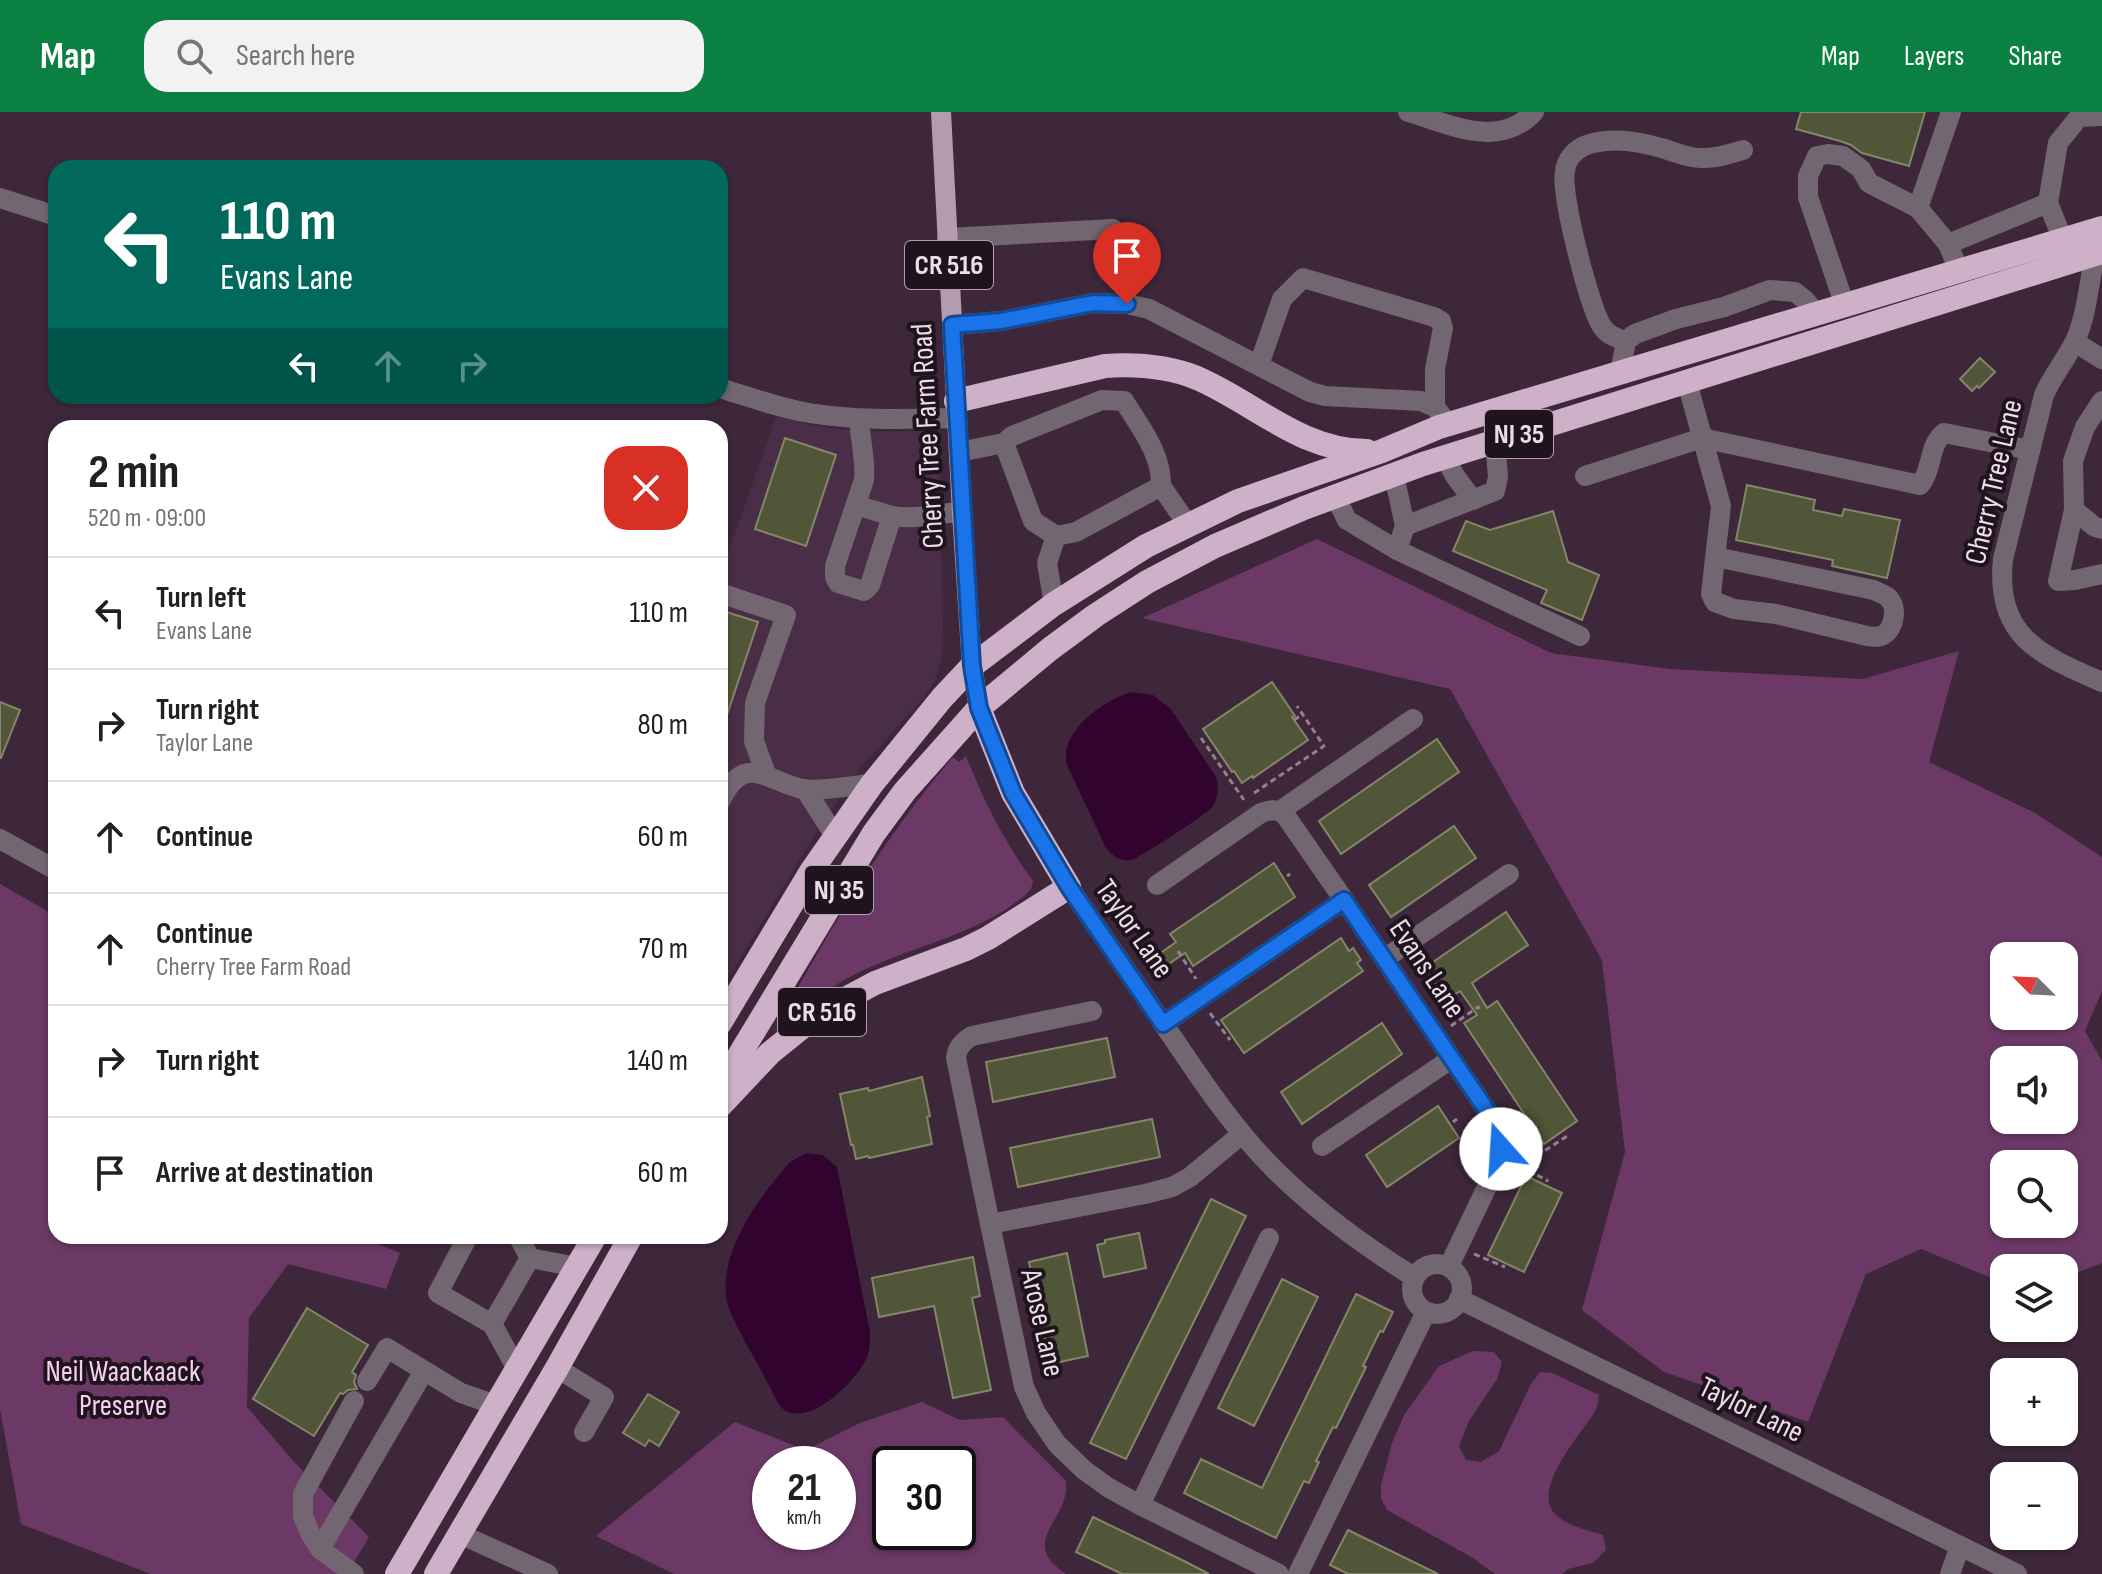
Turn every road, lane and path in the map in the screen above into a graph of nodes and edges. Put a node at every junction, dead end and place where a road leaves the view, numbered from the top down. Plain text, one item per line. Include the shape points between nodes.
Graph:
1 (941, 112) edge
2 (1408, 112) edge
3 (1534, 112) edge
4 (1951, 112) edge
5 (2080, 114) edge
6 (2102, 116) edge
7 (1743, 150) dead end
8 (0, 198) edge
9 (2048, 203) junction
10 (1918, 208) junction
11 (48, 213) edge
12 (2102, 228) edge
13 (1113, 229) dead end
14 (947, 238) junction
15 (2063, 240) junction
16 (1948, 244) junction
17 (2098, 253) edge
18 (1959, 271) junction
19 (1845, 306) junction
20 (1816, 314) junction
21 (952, 325) junction
22 (1626, 341) junction
23 (2075, 342) junction
24 (2102, 359) edge
25 (1259, 365) junction
26 (1620, 373) junction
27 (1687, 382) junction
28 (728, 390) edge
29 (2102, 401) edge
30 (956, 409) junction
31 (1442, 416) junction
32 (859, 419) junction
33 (1702, 438) junction
34 (1495, 441) junction
35 (1004, 443) junction
36 (2030, 450) junction
37 (1382, 451) junction
38 (959, 452) junction
39 (1445, 457) junction
40 (1394, 475) junction
41 (1585, 476) dead end
42 (1161, 486) junction
43 (1335, 496) junction
44 (1473, 500) junction
45 (856, 505) junction
46 (2074, 510) junction
47 (962, 512) junction
48 (892, 516) junction
49 (1188, 525) junction
50 (1405, 526) junction
51 (2102, 529) edge
52 (1056, 536) junction
53 (1397, 550) junction
54 (1716, 557) junction
55 (2102, 574) edge
56 (728, 596) edge
57 (1054, 604) junction
58 (1580, 636) dead end
59 (972, 666) junction
60 (2102, 682) edge
61 (1297, 706) dead end
62 (979, 708) junction
63 (1303, 714) junction
64 (1413, 719) dead end
65 (1294, 720) dead end
66 (1201, 738) dead end
67 (766, 774) junction
68 (872, 784) junction
69 (728, 787) edge
70 (805, 789) junction
71 (1280, 811) junction
72 (835, 836) junction
73 (0, 839) edge
74 (48, 866) edge
75 (1509, 874) dead end
76 (1157, 885) dead end
77 (1069, 887) junction
78 (1344, 900) junction
79 (1178, 951) dead end
80 (1384, 959) junction
81 (1198, 982) dead end
82 (1479, 1009) dead end
83 (728, 1010) edge
84 (1208, 1010) dead end
85 (1092, 1011) dead end
86 (1163, 1024) junction
87 (1448, 1028) dead end
88 (1230, 1040) dead end
89 (1451, 1059) junction
90 (728, 1074) edge
91 (728, 1098) edge
92 (1242, 1134) junction
93 (1566, 1134) dead end
94 (1322, 1146) dead end
95 (1512, 1163) dead end
96 (1520, 1167) junction
97 (1547, 1182) dead end
98 (990, 1224) junction
99 (1269, 1238) dead end
100 (464, 1244) edge
101 (522, 1244) edge
102 (590, 1244) edge
103 (627, 1244) edge
104 (1471, 1252) dead end
105 (530, 1258) junction
106 (1449, 1266) junction
107 (577, 1267) junction
108 (1505, 1267) dead end
109 (1414, 1277) junction
110 (1459, 1299) junction
111 (1426, 1312) junction
112 (492, 1324) junction
113 (557, 1368) junction
114 (517, 1369) junction
115 (424, 1371) junction
116 (367, 1381) dead end
117 (354, 1401) dead end
118 (496, 1405) junction
119 (584, 1432) dead end
120 (1140, 1505) junction
121 (460, 1534) junction
122 (1960, 1546) junction
123 (320, 1549) junction
124 (354, 1574) edge
125 (397, 1574) edge
126 (436, 1574) edge
127 (548, 1574) edge
128 (1279, 1574) edge
129 (1298, 1574) edge
130 (1950, 1574) edge
131 (2017, 1574) edge

1 - 14 main road, Cherry Tree Farm Road / CR 516
2 - 3 street via 1495,133 1511,129
4 - 10 street
5 - 6 street
5 - 9 street via 2058,143
7 - 22 street via 1704,159 1617,140 1582,146 1570,157 1565,196 1588,287 1607,333
8 - 11 street
9 - 15 street
9 - 16 street
10 - 16 street
10 - 19 street via 1869,183 1843,156 1817,156 1808,176 1808,197
12 - 15 highway, NJ 35
13 - 14 street
14 - 21 main road, Cherry Tree Farm Road / CR 516
15 - 18 highway, NJ 35
16 - 18 street
17 - 23 street, Cherry Tree Lane
17 - 27 highway, NJ 35
18 - 19 highway, NJ 35
19 - 20 highway, NJ 35
20 - 22 street via 1795,292 1770,290 1676,319
20 - 26 highway, NJ 35
21 - 25 street via 1093,303 1127,304 1149,309
21 - 30 main road, Cherry Tree Farm Road / CR 516
22 - 26 street
23 - 24 street
23 - 36 street, Cherry Tree Lane via 2044,395
25 - 31 street via 1317,394 1421,401
25 - 31 street via 1282,299 1303,278 1441,321 1435,369
26 - 31 highway, NJ 35
27 - 33 street
27 - 34 highway, NJ 35
28 - 32 street via 807,412
29 - 46 street via 2073,461
30 - 32 street
30 - 37 highway via 1105,366 1154,366 1207,383 1315,442 1335,449
30 - 38 main road, Cherry Tree Farm Road / CR 516
31 - 37 highway, NJ 35
32 - 45 street via 866,468
33 - 36 street via 1920,485 1936,439 1944,433
33 - 41 street
33 - 54 street via 1721,506
34 - 39 highway, NJ 35
34 - 44 street via 1495,491
35 - 38 street
35 - 42 street via 1102,400 1124,401 1149,440 1161,470
35 - 52 street via 1033,521
36 - 60 street, Cherry Tree Lane via 2003,559 2005,604 2033,648
37 - 49 highway, NJ 35 via 1238,501
38 - 47 main road, Cherry Tree Farm Road / CR 516
39 - 40 highway, NJ 35
39 - 44 street
40 - 43 highway, NJ 35
40 - 50 street
42 - 49 street
42 - 52 street via 1076,532
43 - 53 street via 1347,520
43 - 62 highway, NJ 35 via 1215,546 1147,582 1050,649
44 - 50 street
45 - 48 street
45 - 48 street via 835,577 838,583 864,591
46 - 51 street
46 - 55 street via 2058,581
47 - 48 street
47 - 59 main road, Cherry Tree Farm Road / CR 516
49 - 57 highway, NJ 35
50 - 53 street
52 - 57 street via 1047,563
53 - 58 street
54 - 54 street via 1711,594 1720,605 1867,636 1879,637 1892,621 1891,601 1874,590
56 - 67 street via 786,615 755,703 754,741
57 - 59 highway, NJ 35
59 - 62 main road, Cherry Tree Farm Road / CR 516
59 - 68 highway, NJ 35
61 - 63 path
62 - 77 highway, CR 516 via 1013,793
62 - 90 highway, NJ 35 via 874,833
63 - 65 path
63 - 66 path via 1324,746 1243,800
64 - 71 street
67 - 69 street via 739,777
67 - 70 street
68 - 70 street
68 - 72 highway, NJ 35
70 - 72 street
71 - 76 street via 1261,813
71 - 78 street, Evans Lane
72 - 83 highway, NJ 35
73 - 74 street
75 - 80 street
77 - 86 street, Taylor Lane
77 - 91 highway, CR 516 via 988,938 875,983 821,1012 770,1053
78 - 80 street, Evans Lane
78 - 86 street
79 - 81 path
80 - 89 street, Evans Lane
82 - 87 path
84 - 88 path
85 - 98 street, Arose Lane via 972,1036 957,1051
86 - 92 street, Taylor Lane
89 - 94 street
89 - 106 street, Evans Lane via 1496,1125 1501,1149
92 - 98 street via 1172,1187
92 - 109 street, Taylor Lane via 1328,1217
93 - 96 path
95 - 96 path
96 - 97 path
98 - 120 street, Arose Lane via 1021,1376 1036,1413 1074,1462
99 - 120 street
100 - 112 street via 438,1293
101 - 105 street
102 - 107 highway
103 - 113 highway
104 - 108 path
105 - 107 street
105 - 112 street
106 - 109 street via 1433,1263
106 - 110 street via 1459,1277
107 - 114 highway
109 - 111 street via 1414,1301
110 - 111 street via 1449,1311
110 - 122 street, Taylor Lane
111 - 129 street
112 - 114 street
113 - 119 street via 604,1397
113 - 121 highway
114 - 118 highway
115 - 116 street via 387,1348
115 - 118 street via 461,1393
115 - 123 street
117 - 123 street via 303,1494 303,1516
118 - 125 highway
120 - 128 street, Arose Lane
121 - 126 highway
121 - 127 street
122 - 130 street
122 - 131 street, Taylor Lane
123 - 124 street

